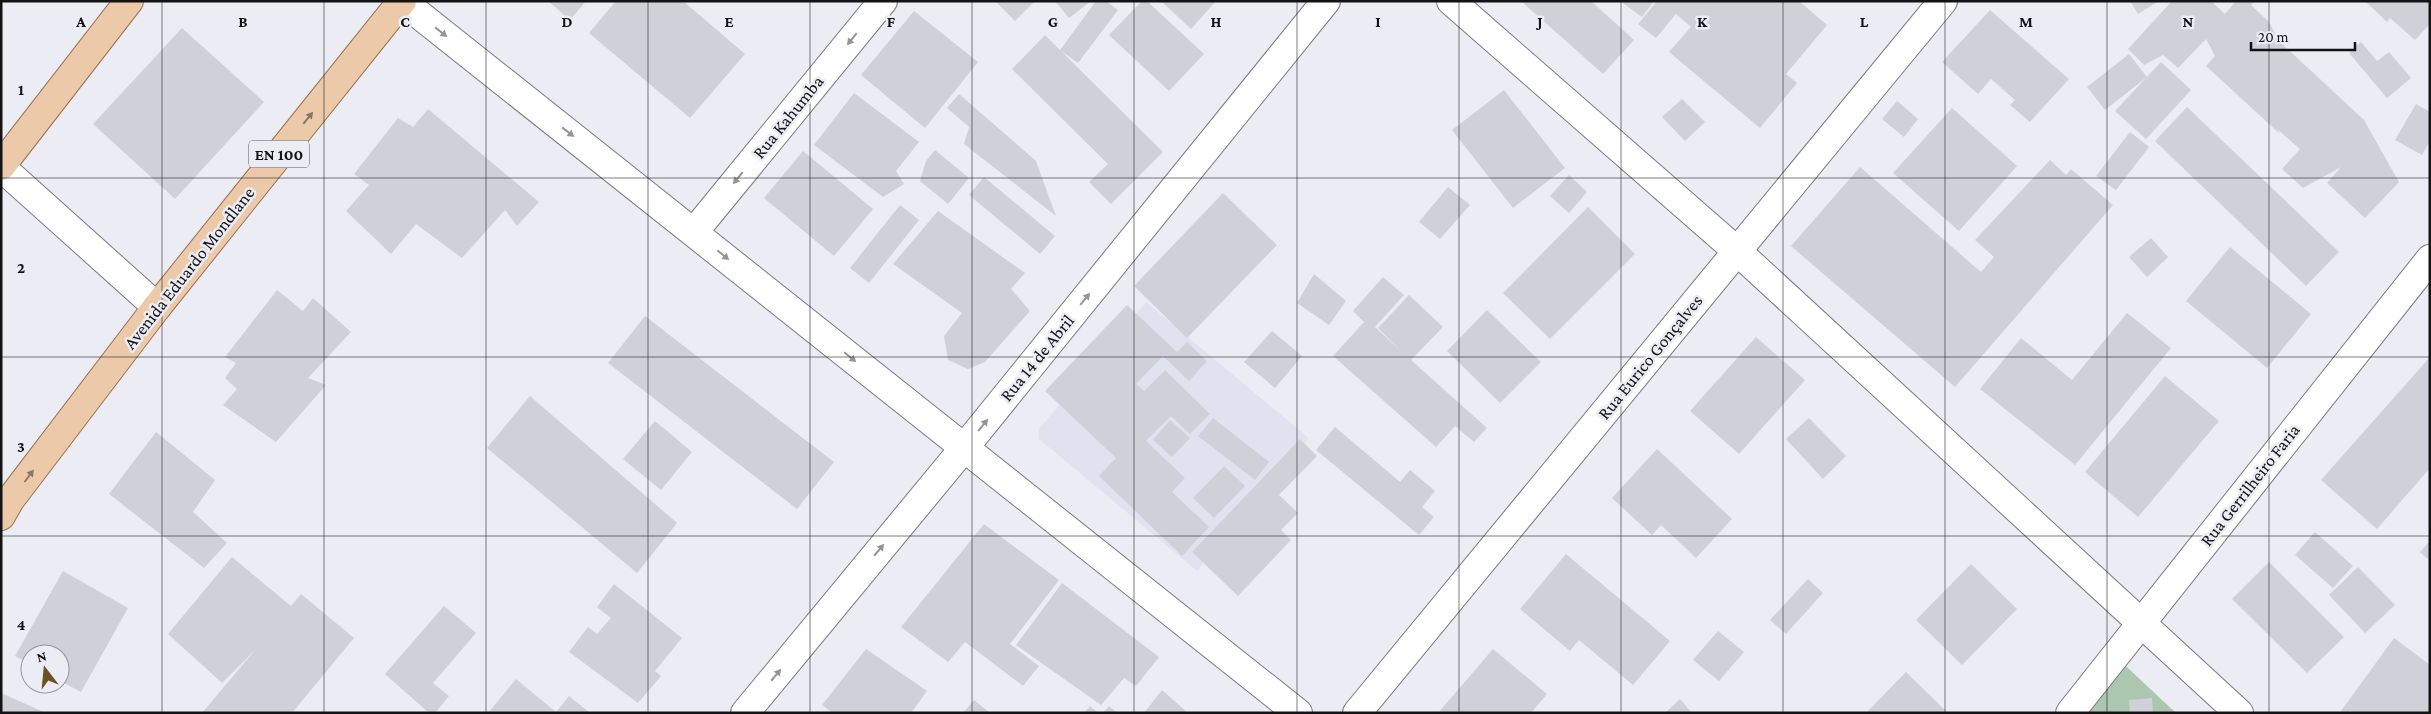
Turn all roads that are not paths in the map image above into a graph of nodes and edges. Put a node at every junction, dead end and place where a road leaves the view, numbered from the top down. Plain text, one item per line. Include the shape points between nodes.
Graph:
1 (129, 1) edge
2 (402, 1) edge
3 (883, 1) edge
4 (1326, 1) edge
5 (1451, 1) edge
6 (1943, 1) edge
7 (1, 166) edge
8 (694, 232) junction
9 (1737, 251) junction
10 (2430, 259) edge
11 (157, 307) junction
12 (964, 448) junction
13 (1, 516) edge
14 (2141, 622) junction
15 (744, 713) edge
16 (1298, 713) edge
17 (1357, 713) edge
18 (2070, 713) edge
19 (2239, 713) edge

1 - 7 main road
2 -> 8 street
11 -> 2 main road, Avenida Eduardo Mondlane / EN 100
3 -> 8 street, Rua Kahumba
12 -> 4 street, Rua 14 de Abril
5 - 9 street
6 - 9 street, Rua Eurico Gonçalves
7 - 11 street
8 -> 12 street
9 - 14 street
9 - 17 street, Rua Eurico Gonçalves
10 - 14 street, Rua Gerrilheiro Faria
13 -> 11 main road, Avenida Eduardo Mondlane / EN 100
15 -> 12 street, Rua 14 de Abril
12 - 16 street
14 - 18 street, Rua Gerrilheiro Faria
14 - 19 street

